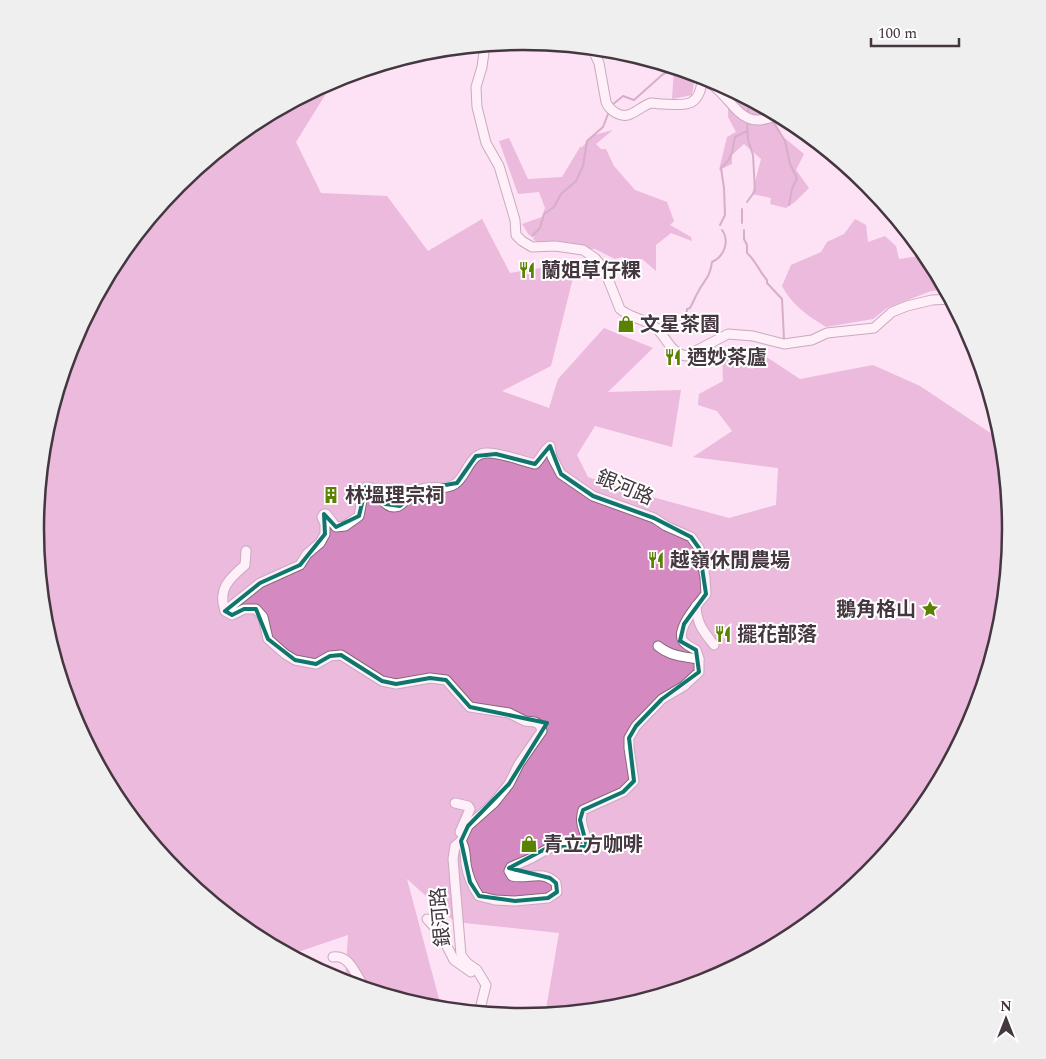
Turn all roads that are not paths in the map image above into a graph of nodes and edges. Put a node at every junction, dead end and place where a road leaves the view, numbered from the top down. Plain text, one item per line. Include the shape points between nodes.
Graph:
1 (484, 52) edge
2 (596, 56) edge
3 (702, 85) edge
4 (720, 94) edge
5 (769, 118) edge
6 (943, 299) edge
7 (246, 551) dead end
8 (696, 606) junction
9 (225, 611) junction
10 (714, 644) dead end
11 (658, 646) dead end
12 (699, 659) junction
13 (455, 803) dead end
14 (458, 844) junction
15 (427, 918) dead end
16 (333, 957) dead end
17 (482, 978) junction
18 (358, 979) edge
19 (481, 1007) edge

1 - 6 street via 476,87 477,107 486,143 499,166 515,220 516,235 532,247 583,250 595,258 604,269 620,309 655,327 670,347 681,355 686,356 728,334 784,344 812,340 827,333 874,328 899,309
2 - 3 street via 606,102 617,114 626,116 651,103 683,104 696,100
4 - 5 street via 744,117 753,120
7 - 9 street via 245,565 228,580 223,597
8 - 9 street, 銀河路 via 706,594 699,548 690,537 654,518 593,496 561,474 550,446 535,464 486,453 476,456 457,484 448,488 430,486 422,489 400,506 386,504 366,487 359,516 345,526 336,527 324,514 325,534 300,565 260,583
8 - 10 street via 696,619
8 - 12 street, 銀河路 via 684,624 681,637 684,643 696,650
9 - 14 street, 銀河路 via 232,616 244,609 256,609 263,617 268,639 295,660 316,664 330,656 341,655 382,681 396,684 430,678 446,680 470,707 509,713 540,725 542,731 509,784 494,803 468,826
11 - 12 street via 678,656
12 - 14 street, 銀河路 via 699,672 662,700 636,726 629,738 634,781 623,792 583,810 580,820 587,847 549,847 511,867 512,876 550,878 556,883 557,892 548,898 495,900 479,896 470,882 464,845
13 - 14 street via 470,809
14 - 17 street, 銀河路 via 453,859 461,955
15 - 17 street via 440,933 454,960
16 - 18 street via 343,958 353,967
17 - 19 street via 486,985

